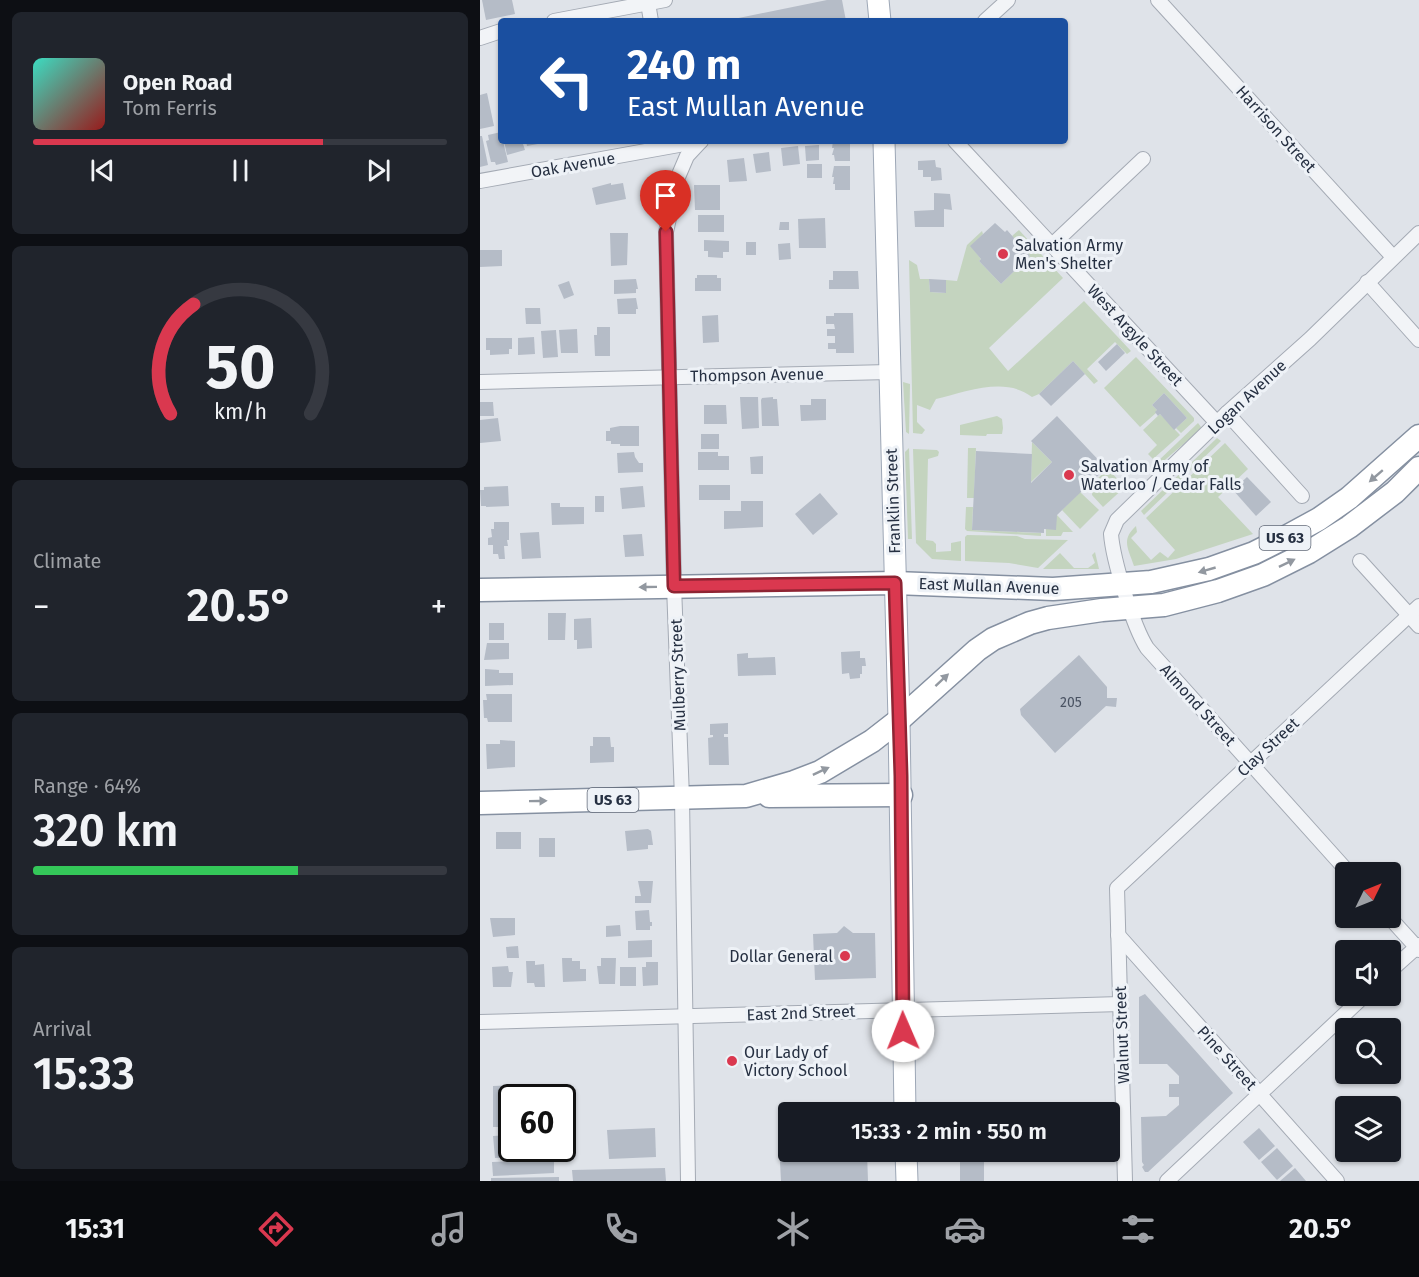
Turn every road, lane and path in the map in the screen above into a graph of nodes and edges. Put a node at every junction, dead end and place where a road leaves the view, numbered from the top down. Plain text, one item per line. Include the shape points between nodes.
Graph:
1 (665, 0) edge
2 (878, 0) edge
3 (1008, 0) edge
4 (1158, 0) edge
5 (648, 3) junction
6 (570, 18) edge
7 (650, 18) edge
8 (880, 18) edge
9 (988, 18) edge
10 (498, 32) edge
11 (480, 38) edge
12 (670, 144) edge
13 (698, 144) edge
14 (884, 144) edge
15 (958, 144) edge
16 (1143, 159) dead end
17 (480, 181) edge
18 (1419, 233) edge
19 (1052, 245) junction
20 (1393, 257) junction
21 (1367, 282) junction
22 (1419, 340) edge
23 (890, 372) junction
24 (670, 377) junction
25 (480, 382) edge
26 (1227, 413) junction
27 (1218, 424) junction
28 (1419, 436) edge
29 (1419, 468) edge
30 (1302, 496) dead end
31 (1360, 561) dead end
32 (895, 583) junction
33 (1123, 585) junction
34 (674, 586) junction
35 (480, 590) edge
36 (1131, 609) junction
37 (1414, 611) edge
38 (1419, 626) edge
39 (899, 720) junction
40 (1250, 763) junction
41 (901, 795) junction
42 (746, 796) junction
43 (682, 798) junction
44 (480, 803) edge
45 (1339, 862) edge
46 (1117, 888) joint
47 (1400, 928) edge
48 (1118, 935) junction
49 (1418, 947) edge
50 (1401, 962) edge
51 (1121, 1004) junction
52 (1353, 1006) edge
53 (903, 1010) junction
54 (684, 1016) junction
55 (480, 1022) edge
56 (1259, 1094) junction
57 (905, 1102) edge
58 (906, 1162) edge
59 (688, 1181) edge
60 (907, 1181) edge
61 (1125, 1181) edge
62 (1167, 1181) edge
63 (1337, 1181) edge

1 - 5 street
2 - 8 main road
3 - 9 street
4 - 20 street, Harrison Street
5 - 6 street
5 - 7 street
10 - 11 street
12 - 17 street, Oak Avenue
13 - 24 street, Mulberry Street via 687,156 678,177 666,232
14 - 23 main road, Franklin Street
15 - 19 street, West Argyle Street
16 - 19 street
18 - 20 street, Logan Avenue
19 - 27 street, West Argyle Street
20 - 21 street, Logan Avenue
21 - 22 street
21 - 26 street, Logan Avenue
23 - 24 street, Thompson Avenue
23 - 32 main road, Franklin Street
24 - 25 street, Thompson Avenue
24 - 34 street, Mulberry Street
26 - 27 street, Logan Avenue
26 - 30 street
27 - 33 street, Logan Avenue via 1113,525 1111,539
28 -> 33 highway, East Mullan Avenue / US 63 via 1349,498 1286,537 1209,569
36 -> 29 highway, US 63 via 1218,591 1287,564 1349,527
31 - 37 street
32 - 33 highway, East Mullan Avenue / US 63 via 1053,589
32 - 34 highway, East Mullan Avenue / US 63
32 - 39 main road, Franklin Street
33 - 36 street, Logan Avenue
34 -> 35 highway, East Mullan Avenue / US 63
34 - 43 street, Mulberry Street
39 -> 36 highway, US 63 via 993,639 1048,618
36 - 40 street, Almond Street via 1147,648
37 - 38 street
37 - 40 street, Clay Street
39 - 41 main road, Franklin Street
42 -> 39 highway, US 63 via 820,772
40 - 45 street, Almond Street
40 - 46 street, Clay Street
41 - 42 highway
41 - 53 main road, Franklin Street
42 - 43 highway, US 63
44 -> 43 highway, US 63
43 - 54 street, Mulberry Street
46 - 48 street, Walnut Street
47 - 49 street
48 - 51 street, Walnut Street
48 - 56 street, Pine Street
49 - 50 street
51 - 53 street, East 2nd Street
51 - 61 street, Walnut Street
52 - 56 street
53 - 54 street, East 2nd Street
53 - 57 main road, Franklin Street
54 - 55 street, East 2nd Street
54 - 59 street, Mulberry Street
56 - 62 street
56 - 63 street, Pine Street
58 - 60 main road

